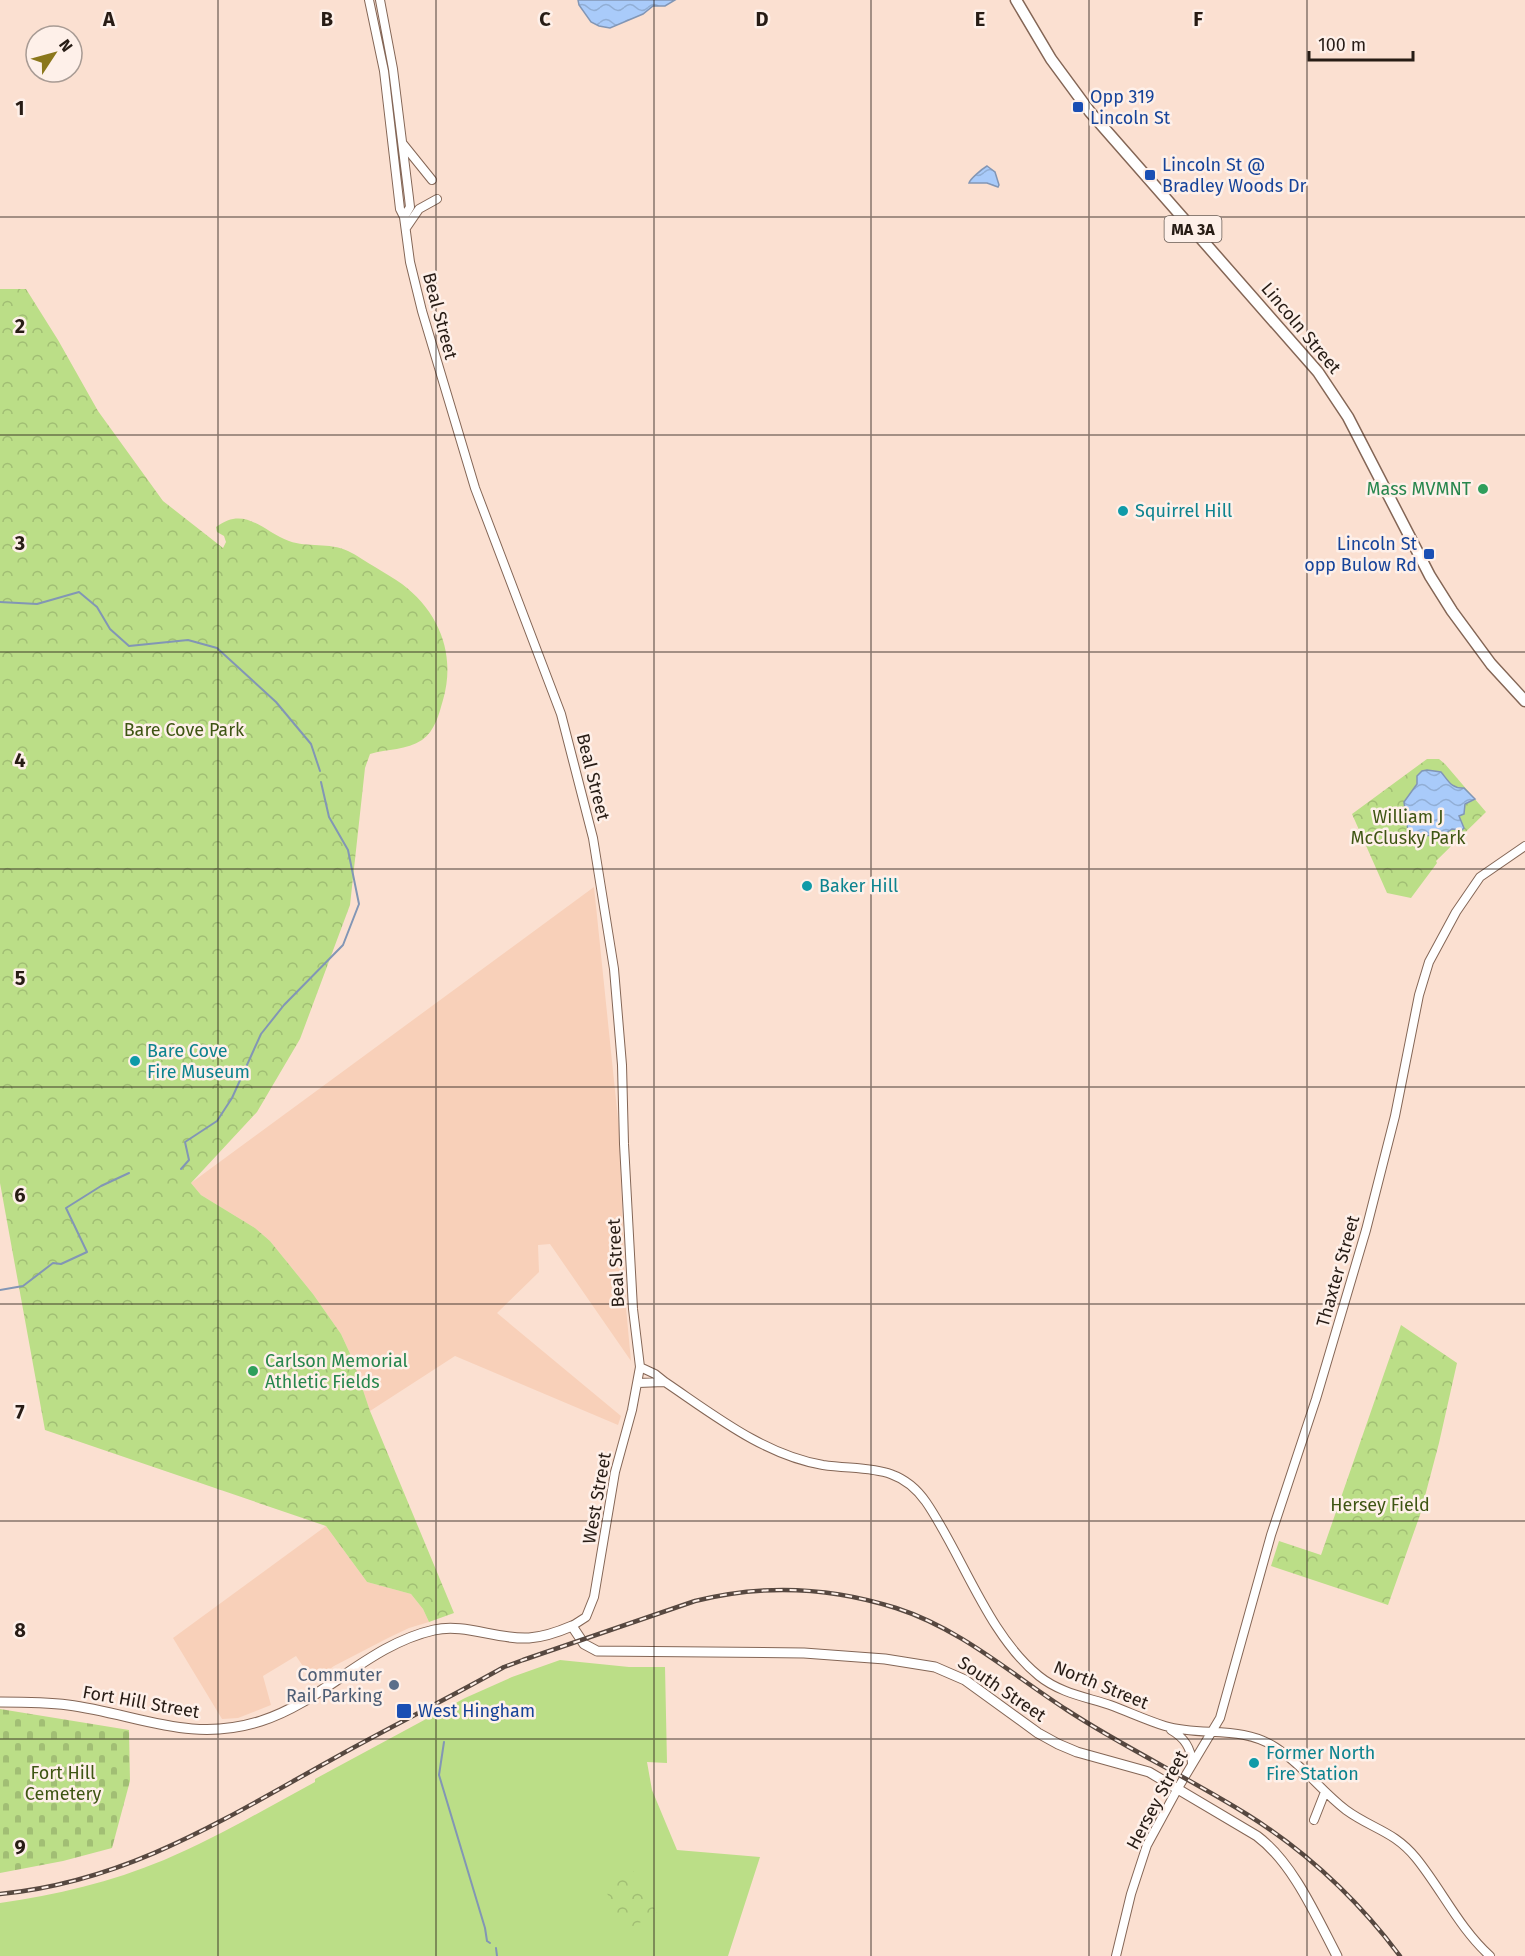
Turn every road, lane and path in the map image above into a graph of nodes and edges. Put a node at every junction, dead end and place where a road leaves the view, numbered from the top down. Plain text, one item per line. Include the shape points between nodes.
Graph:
1 (369, 0) edge
2 (380, 0) edge
3 (1016, 0) edge
4 (402, 142) junction
5 (432, 180) dead end
6 (437, 199) dead end
7 (404, 217) junction
8 (406, 230) junction
9 (1525, 701) edge
10 (1525, 846) edge
11 (640, 1367) junction
12 (665, 1382) junction
13 (638, 1383) junction
14 (572, 1626) junction
15 (0, 1702) edge
16 (1165, 1726) junction
17 (1212, 1731) junction
18 (1192, 1764) junction
19 (1178, 1788) junction
20 (1325, 1792) junction
21 (1314, 1820) dead end
22 (1116, 1956) edge
23 (1337, 1956) edge
24 (1490, 1956) edge

1 - 7 street, Beal Street via 384,71
2 - 4 street, Beal Street
3 - 9 main road, Lincoln Street / MA 3A via 1090,112 1318,372 1348,417 1447,602 1479,649
4 - 5 street
4 - 7 street, Beal Street via 410,207
6 - 8 street via 419,209
7 - 8 street, Beal Street
8 - 11 street, Beal Street via 422,311 475,488 561,714 593,838 614,969 633,1309
10 - 17 street, Thaxter Street via 1488,870 1467,894 1440,939 1424,977 1366,1230 1316,1399 1270,1535 1220,1718
11 - 12 street, North Street
11 - 13 street, West Street
12 - 13 street
12 - 16 street, North Street via 772,1448 822,1464 887,1472 911,1484 926,1502 1000,1630 1040,1677 1081,1697
13 - 14 street, West Street via 615,1472 594,1597 586,1617
14 - 15 main road, Fort Hill Street via 528,1638 446,1628 425,1632 380,1652 282,1713 230,1729 192,1730 69,1705
14 - 19 main road, South Street via 584,1644 597,1651 804,1653 935,1667 965,1680 1058,1744 1138,1768
16 - 17 street, North Street
16 - 18 street via 1187,1744
17 - 18 street, Hersey Street
17 - 20 street, North Street via 1247,1734 1273,1746 1296,1762
18 - 19 street, Hersey Street
19 - 22 street, Hersey Street via 1147,1845
19 - 23 main road, South Street via 1274,1850
20 - 21 street
20 - 24 street, North Street via 1349,1812 1402,1844

